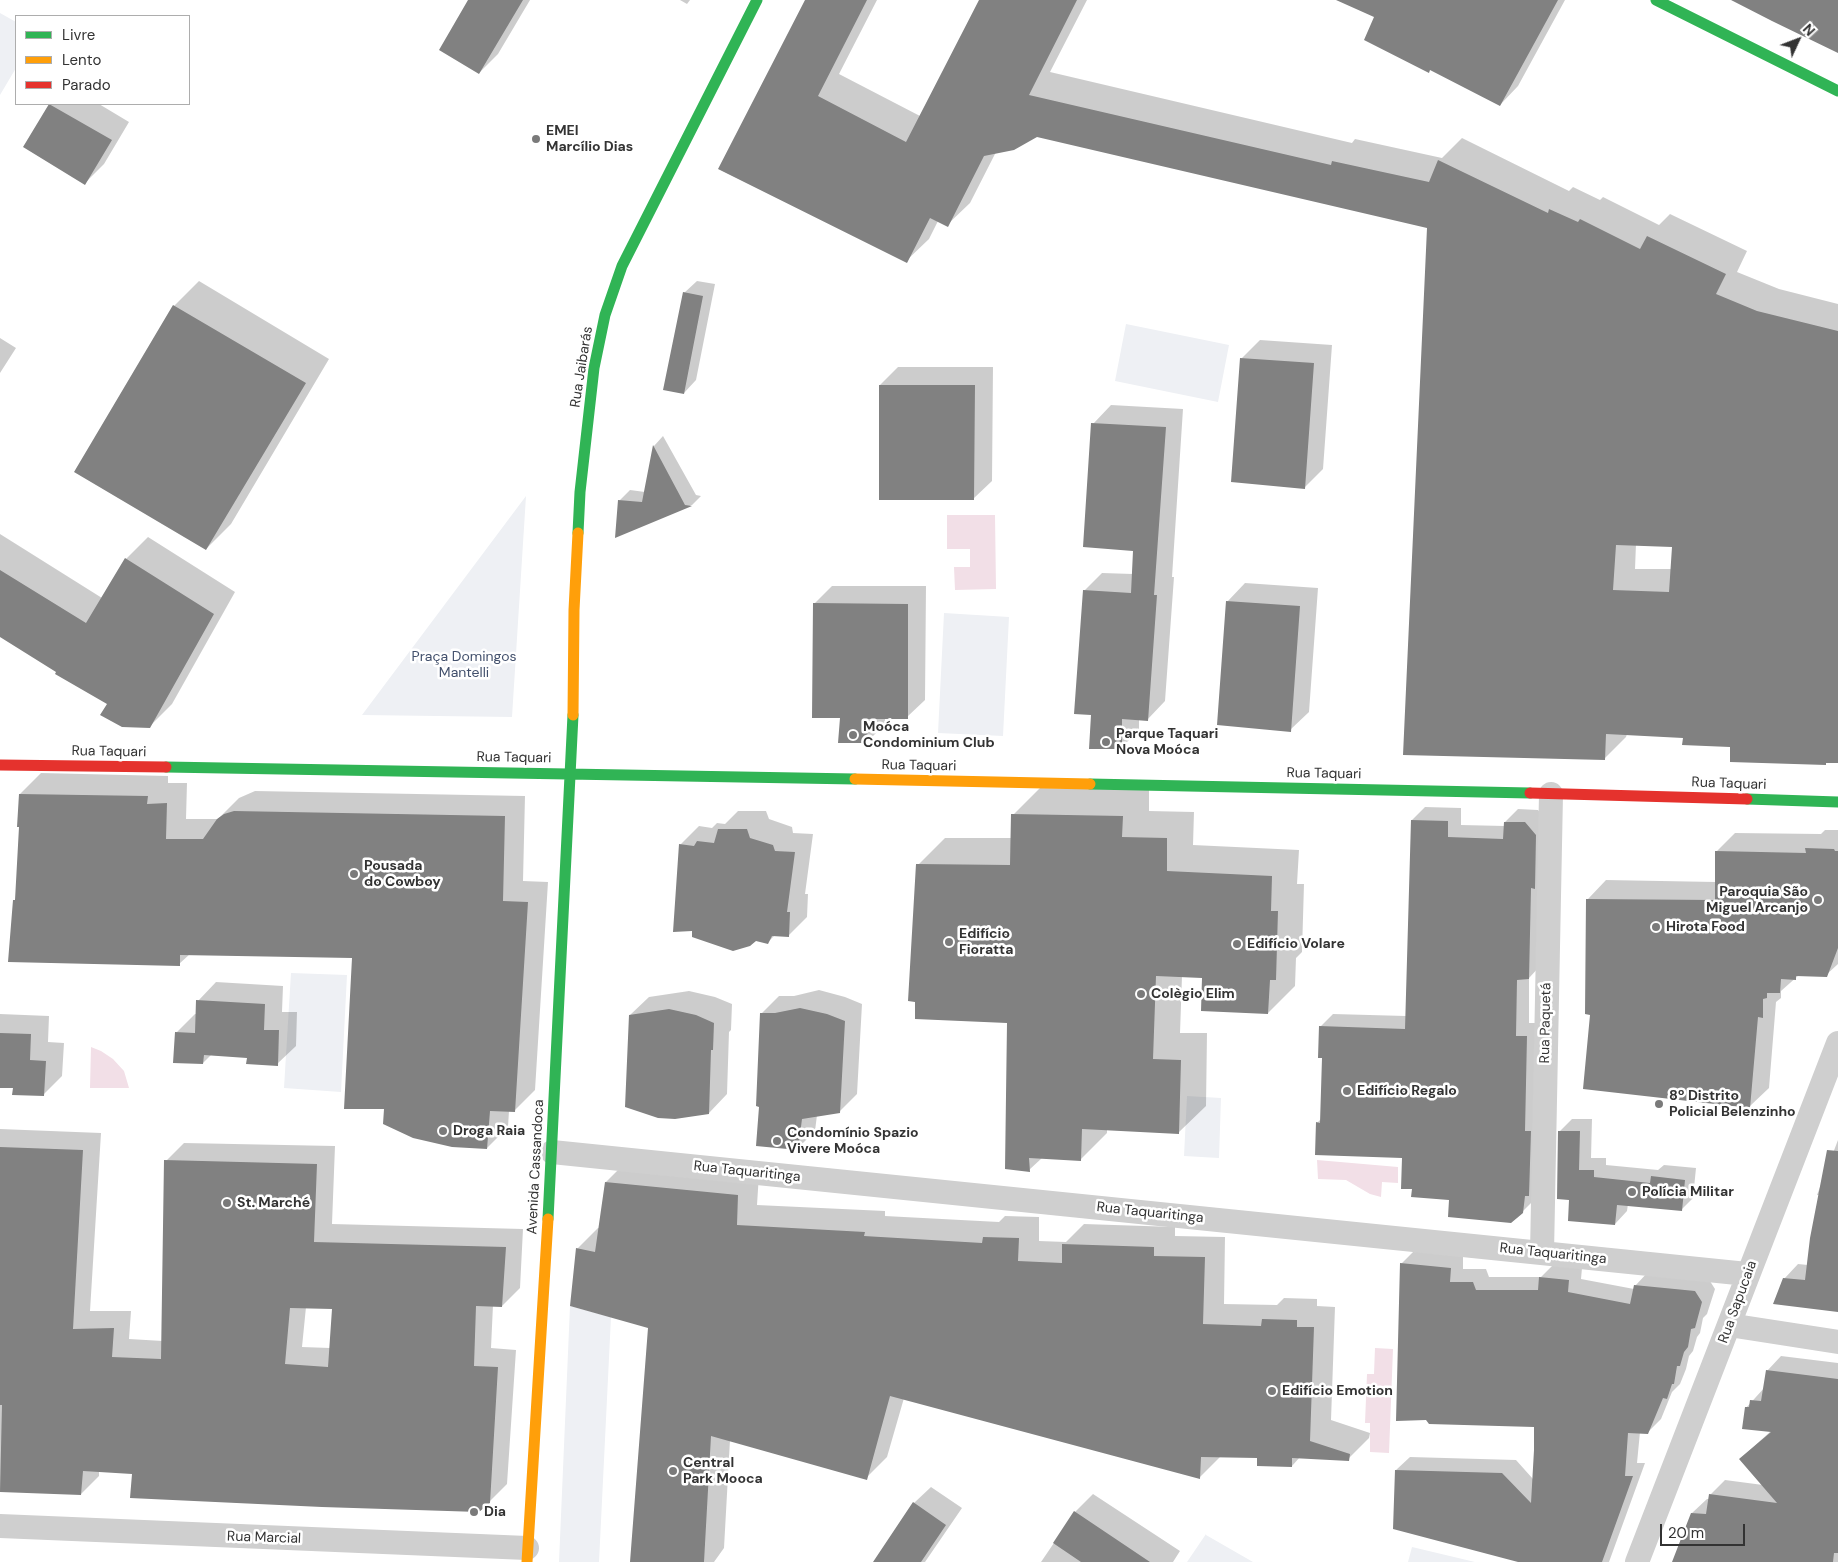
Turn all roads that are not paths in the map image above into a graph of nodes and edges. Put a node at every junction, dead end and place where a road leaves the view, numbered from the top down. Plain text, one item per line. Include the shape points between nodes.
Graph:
1 (757, 0) edge
2 (1656, 0) edge
3 (1838, 91) edge
4 (0, 765) edge
5 (572, 774) junction
6 (1551, 794) junction
7 (1838, 802) edge
8 (1838, 1043) edge
9 (552, 1152) junction
10 (1542, 1253) junction
11 (1747, 1274) junction
12 (1729, 1325) junction
13 (1838, 1342) edge
14 (0, 1526) edge
15 (527, 1555) edge
16 (1638, 1562) edge

1 - 5 main road, Rua Jaibarás via 622,266 606,315 594,368 580,492 574,610
2 - 3 main road
4 - 5 main road, Rua Taquari
5 - 6 main road, Rua Taquari
5 - 9 main road, Avenida Cassandoca
6 - 7 main road, Rua Taquari
6 - 10 street, Rua Paquetá
8 - 11 street, Rua Sapucaia
9 - 10 street, Rua Taquaritinga
9 - 15 main road, Avenida Cassandoca
10 - 11 street, Rua Taquaritinga
11 - 12 street, Rua Sapucaia
12 - 13 street
12 - 16 street, Rua Sapucaia
14 - 15 street, Rua Marcial

